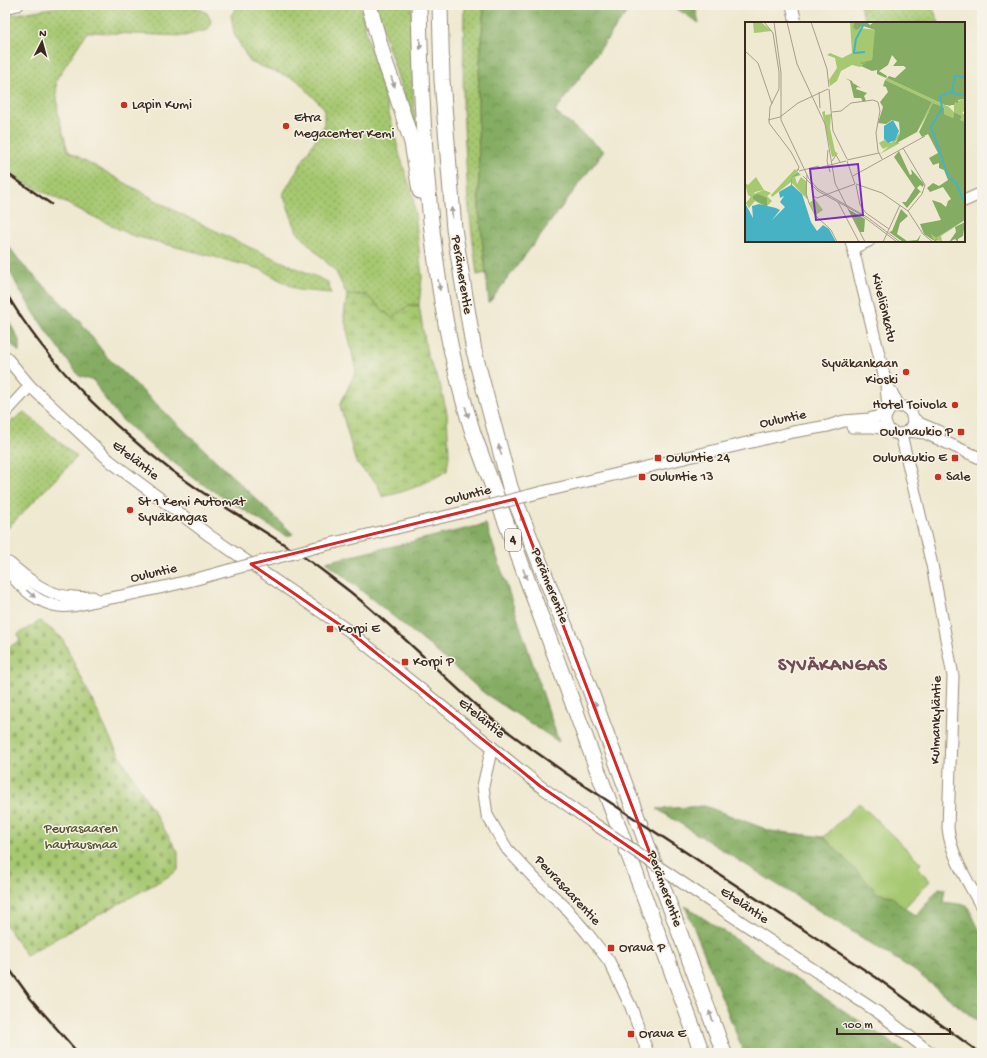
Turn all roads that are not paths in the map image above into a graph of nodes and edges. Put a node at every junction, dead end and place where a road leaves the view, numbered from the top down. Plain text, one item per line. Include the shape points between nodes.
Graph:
1 (18, 5) edge
2 (369, 5) edge
3 (419, 5) edge
4 (440, 5) edge
5 (447, 5) edge
6 (792, 5) edge
7 (5, 8) edge
8 (796, 22) edge
9 (442, 80) junction
10 (982, 193) edge
11 (965, 201) edge
12 (863, 242) edge
13 (852, 244) edge
14 (434, 258) junction
15 (5, 356) edge
16 (886, 383) junction
17 (30, 386) junction
18 (900, 406) junction
19 (887, 412) junction
20 (5, 413) edge
21 (912, 417) junction
22 (828, 426) junction
23 (888, 429) junction
24 (904, 433) junction
25 (982, 451) edge
26 (982, 459) edge
27 (5, 560) edge
28 (5, 565) edge
29 (116, 598) junction
30 (492, 747) junction
31 (982, 908) edge
32 (648, 1053) edge
33 (702, 1053) edge
34 (724, 1053) edge
35 (931, 1053) edge

1 - 7 main road
2 -> 14 highway via 412,143 427,241
3 -> 14 highway, Perämerentie / 4 via 422,106
4 - 9 highway, Perämerentie / 4
5 - 9 highway via 446,52
6 - 8 main road
34 -> 9 highway, Perämerentie / 4 via 589,687 510,487 471,336 454,229
10 - 11 main road
12 - 13 main road
13 - 16 main road, Kiveliönkatu
14 -> 33 highway, Perämerentie / 4 via 458,379 473,433
15 - 17 main road, Eteläntie
16 - 18 main road, Kiveliönkatu
16 - 19 main road, Kiveliönkatu
17 - 20 main road
17 - 30 main road, Eteläntie via 110,461 210,536 349,631
18 - 19 main road
18 - 21 main road via 908,410
19 - 22 main road, Ouluntie via 869,419 844,421
19 - 23 main road via 885,423
21 - 24 main road via 912,425
21 - 25 main road via 919,423
22 - 23 main road, Ouluntie
22 - 29 main road, Ouluntie, bridge via 762,439 542,492
23 - 24 main road via 893,433
24 - 26 main road via 925,433
24 - 31 main road, Kulmankyläntie via 953,676 948,828 957,860
27 - 29 main road, Ouluntie via 31,582 54,594
28 -> 29 main road, Ouluntie via 21,586 35,598 54,606 72,606
30 - 32 main road, Peurasaarentie via 483,786 487,815 507,848 564,906 609,961 632,1007
30 - 35 main road, Eteläntie, bridge via 540,786 590,821 879,1013

